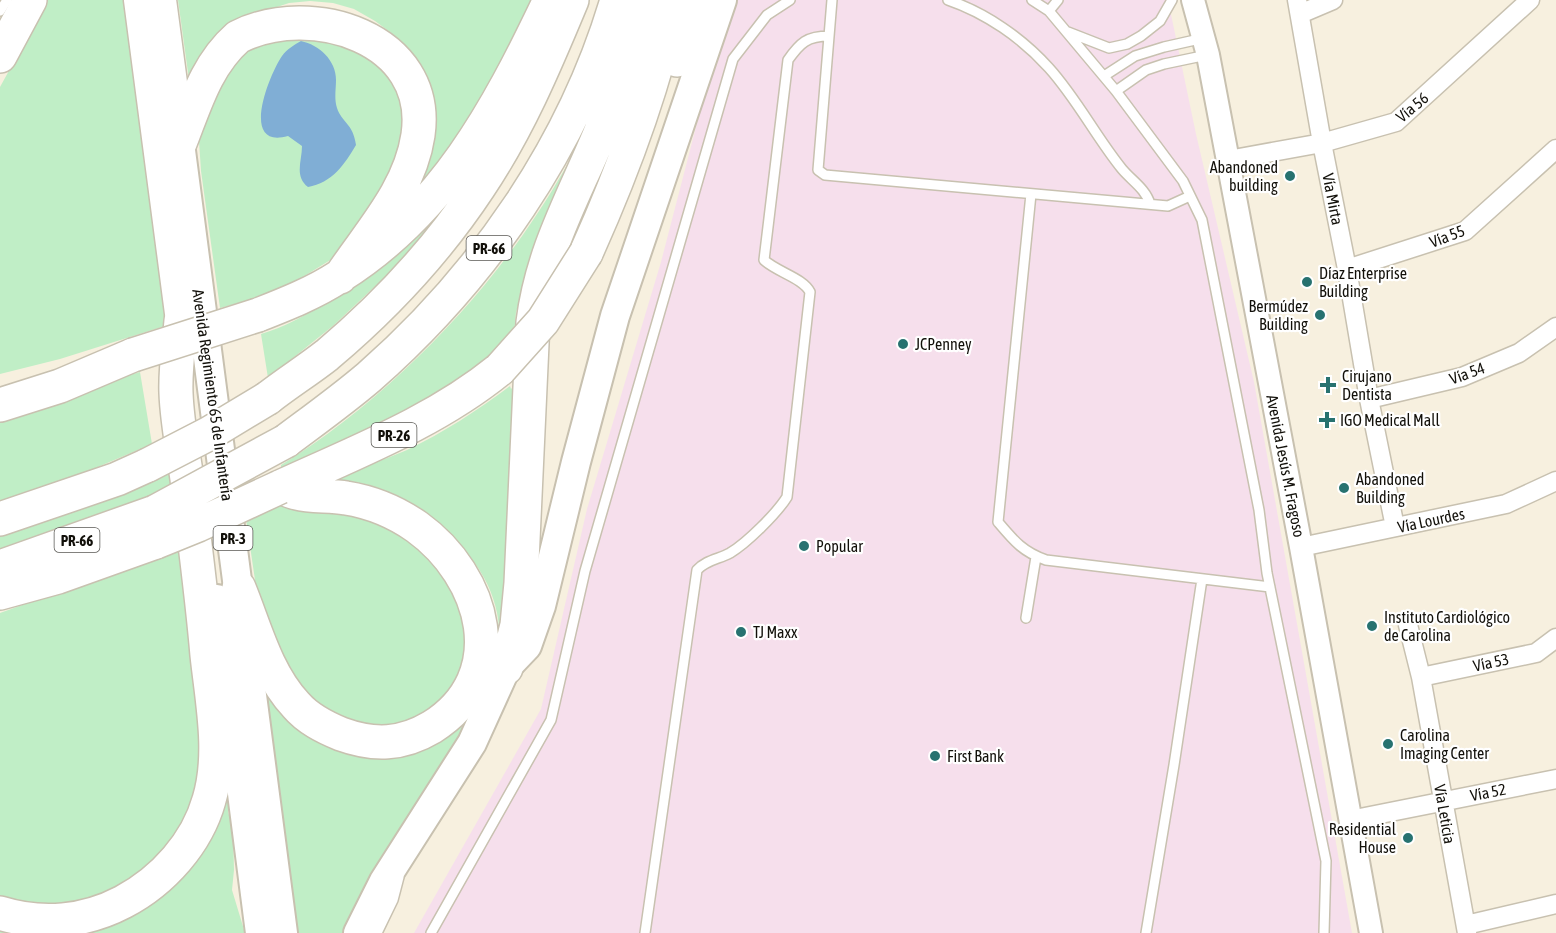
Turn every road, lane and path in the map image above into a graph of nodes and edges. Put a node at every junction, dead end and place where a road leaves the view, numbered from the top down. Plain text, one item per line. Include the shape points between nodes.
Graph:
1 (7, 0) edge
2 (30, 0) edge
3 (139, 0) edge
4 (161, 0) edge
5 (550, 0) edge
6 (572, 0) edge
7 (617, 0) edge
8 (640, 0) edge
9 (673, 0) edge
10 (699, 0) edge
11 (722, 0) edge
12 (790, 0) edge
13 (832, 0) edge
14 (948, 0) edge
15 (1032, 0) edge
16 (1058, 0) edge
17 (1172, 0) edge
18 (1193, 0) edge
19 (1333, 0) edge
20 (1530, 0) edge
21 (1298, 7) edge
22 (0, 11) edge
23 (1049, 11) junction
24 (1065, 31) junction
25 (829, 36) junction
26 (1141, 36) junction
27 (1206, 47) junction
28 (1109, 48) junction
29 (1153, 50) junction
30 (1128, 52) junction
31 (0, 56) edge
32 (1104, 76) junction
33 (1116, 91) junction
34 (180, 143) junction
35 (1322, 143) junction
36 (1556, 148) edge
37 (1228, 160) junction
38 (616, 181) junction
39 (1031, 194) junction
40 (1190, 196) junction
41 (1150, 204) junction
42 (1347, 269) junction
43 (340, 276) junction
44 (181, 321) junction
45 (1556, 327) edge
46 (133, 355) junction
47 (0, 384) edge
48 (1369, 399) junction
49 (0, 405) edge
50 (1556, 481) edge
51 (280, 487) junction
52 (0, 519) edge
53 (155, 527) junction
54 (1395, 527) junction
55 (1301, 547) junction
56 (1036, 556) junction
57 (0, 567) edge
58 (58, 577) junction
59 (1202, 579) junction
60 (1270, 586) junction
61 (239, 588) junction
62 (0, 593) edge
63 (0, 605) edge
64 (1026, 618) dead end
65 (1408, 625) dead end
66 (1556, 638) edge
67 (506, 668) junction
68 (1421, 677) junction
69 (1556, 779) edge
70 (1443, 801) junction
71 (1350, 820) junction
72 (406, 849) junction
73 (1556, 904) edge
74 (0, 913) edge
75 (1467, 929) edge
76 (260, 933) edge
77 (283, 933) edge
78 (358, 933) edge
79 (377, 933) edge
80 (431, 933) edge
81 (645, 933) edge
82 (1146, 933) edge
83 (1324, 933) edge
84 (1371, 933) edge

1 - 22 lane
2 - 31 highway
3 - 44 highway, Avenida Regimiento 65 de Infantería / PR-3
4 - 34 highway, Avenida Regimiento 65 de Infantería / PR-3
5 - 43 highway via 497,104 438,192 411,221
6 - 52 highway, PR-66, bridge via 512,133 479,187 400,285 326,355 268,398 148,465
7 - 53 highway, PR-66, bridge via 590,76 561,137 513,215 445,302 339,402
8 - 67 highway via 612,99 553,239 536,298 521,583 517,625
9 - 38 highway, PR-26 via 639,126
10 - 38 highway via 651,133
11 - 67 main road via 615,316 541,606 527,646
12 - 80 lane via 767,15 733,59 585,571 551,720
13 - 25 lane
14 - 41 lane via 1014,34 1049,68 1121,169 1148,196
15 - 23 lane
16 - 23 lane
17 - 26 lane via 1160,21
18 - 27 street, Avenida Jesús M. Fragoso
19 - 21 street
20 - 35 street, Vía 56 via 1396,122
21 - 35 street, Vía Mirta
23 - 24 lane
24 - 28 lane
24 - 32 lane
25 - 39 lane via 818,170 825,175
25 - 81 lane via 814,36 798,45 788,60 764,260 806,285 810,292 787,497 778,511 732,552 698,570
26 - 28 lane
26 - 30 lane
27 - 29 lane
27 - 33 lane via 1146,70
27 - 37 street, Avenida Jesús M. Fragoso
28 - 30 lane
29 - 30 lane
29 - 32 lane via 1135,56
30 - 32 lane
32 - 33 lane
33 - 40 lane
34 - 43 highway via 209,72 222,52 258,23 298,11 322,13 347,18 385,42 400,60 413,88 420,116 418,136 401,185 380,222
34 - 61 main road, Avenida Regimiento 65 de Infantería / PR-3
35 - 37 street, Vía 56
35 - 42 street, Vía Mirta
36 - 42 street, Vía 55 via 1465,231
37 - 55 street, Avenida Jesús M. Fragoso
38 - 51 highway, PR-26, bridge via 586,253 543,321 500,369 462,397 408,428
39 - 41 lane
39 - 56 lane via 998,522 1015,543
40 - 41 lane via 1168,206
40 - 60 lane via 1202,220 1213,270
42 - 48 street, Vía Mirta
43 - 46 highway, bridge via 258,315
44 - 74 highway via 176,393 216,738 209,800 186,847 151,884 131,898 110,909 71,920 46,921
44 - 76 main road, Avenida Regimiento 65 de Infantería / PR-3
45 - 48 street, Vía 54 via 1519,352 1462,377
46 - 47 highway
46 - 49 highway via 60,386
48 - 54 street, Vía Mirta
50 - 54 street, Vía Lourdes via 1506,504
51 - 53 highway, PR-26, bridge via 198,525
51 - 61 highway via 298,494 371,504 417,528 439,547 471,590 479,612 482,652 477,674 456,708 428,729 395,742 355,739 313,720 279,685
53 - 57 highway, PR-66
53 - 58 highway, PR-26
54 - 55 street, Vía Lourdes
55 - 71 street, Avenida Jesús M. Fragoso
56 - 59 lane
56 - 64 lane
58 - 62 highway
58 - 63 highway
59 - 60 lane
59 - 82 lane
60 - 83 lane via 1326,861
61 - 77 main road, Avenida Regimiento 65 de Infantería / PR-3
65 - 68 street, Vía Leticia
66 - 68 street, Vía 53 via 1536,653
67 - 72 main road via 472,743
68 - 70 street, Vía Leticia
69 - 70 street, Vía 52
70 - 71 street, Vía 52
70 - 75 street, Vía Leticia
71 - 84 street, Avenida Jesús M. Fragoso
72 - 78 main road via 384,881
72 - 79 lane via 393,900
73 - 75 street

